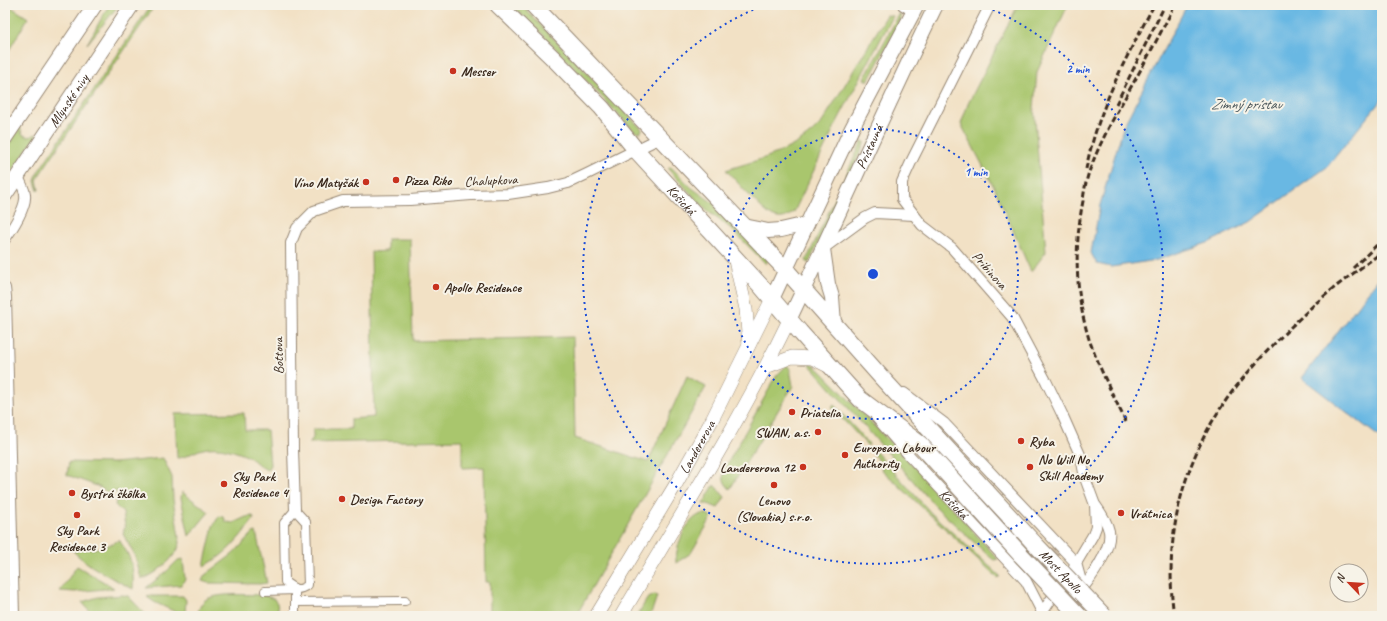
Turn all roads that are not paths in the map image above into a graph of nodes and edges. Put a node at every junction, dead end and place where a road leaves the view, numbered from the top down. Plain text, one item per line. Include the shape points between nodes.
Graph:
1 (95, 5) edge
2 (132, 5) edge
3 (498, 5) edge
4 (533, 5) edge
5 (936, 5) edge
6 (990, 5) edge
7 (911, 7) edge
8 (5, 138) edge
9 (660, 138) junction
10 (636, 150) junction
11 (18, 176) junction
12 (5, 195) edge
13 (314, 210) joint
14 (914, 216) junction
15 (808, 224) junction
16 (744, 226) junction
17 (5, 239) edge
18 (823, 249) junction
19 (734, 256) junction
20 (786, 270) junction
21 (5, 288) edge
22 (804, 290) junction
23 (772, 299) junction
24 (789, 320) junction
25 (834, 323) junction
26 (749, 345) junction
27 (766, 367) junction
28 (833, 369) junction
29 (882, 378) junction
30 (860, 399) junction
31 (1095, 505) junction
32 (295, 510) junction
33 (1034, 543) joint
34 (1021, 555) joint
35 (1074, 566) junction
36 (295, 590) junction
37 (265, 591) dead end
38 (1052, 598) dead end
39 (405, 601) dead end
40 (295, 602) junction
41 (1041, 614) edge
42 (1070, 615) edge
43 (14, 616) edge
44 (295, 616) edge
45 (596, 616) edge
46 (621, 616) edge
47 (1104, 616) edge

1 - 8 main road
2 - 11 main road, Mlynské nivy
3 - 10 main road, Košická via 602,108
4 - 9 main road, Košická
5 - 18 main road, Prístavná
6 - 14 street, Pribinova via 902,182 902,199
7 - 15 main road, Prístavná
9 - 10 street, Chalupkova
9 - 16 main road, Košická
10 - 13 street, Chalupkova via 568,183 548,188 514,193 410,200 343,201
10 - 19 main road, Košická
11 - 12 main road, Mlynské nivy
11 - 17 street via 25,195 23,207
13 - 32 street, Bottova via 297,228 291,243
14 - 18 street via 875,213
14 - 31 street, Pribinova via 952,248 1012,317 1081,457 1085,478
15 - 16 main road via 768,231
15 - 20 main road, Prístavná
16 - 20 main road, Košická
18 - 22 main road, Prístavná
18 - 25 main road
19 - 23 main road, Košická
19 - 26 street via 745,305
20 - 22 main road, Košická
20 - 23 main road, Landererova
21 - 43 street
22 - 24 main road, Landererova
22 - 25 main road, Košická
23 - 24 main road, Košická
23 - 26 street, Landererova
24 - 27 street, Landererova
24 - 28 main road, Košická
25 - 29 main road, Košická
26 - 45 street, Landererova via 712,420 676,484
27 - 28 street via 792,357 812,358
27 - 46 street, Landererova
28 - 30 main road, Košická
29 - 33 main road, Košická
29 - 35 street, Košická via 944,423
30 - 34 main road, Košická via 920,444
30 - 41 street, Košická via 1026,581
31 - 35 street, Pribinova via 1096,528
31 - 35 street via 1103,516 1110,538 1094,574 1083,588
32 - 36 street via 284,523 285,582
32 - 36 street via 306,522 308,585 301,590
33 - 47 main road, Most Apollo, bridge
34 - 42 main road, Most Apollo, bridge
36 - 37 street
36 - 40 street
38 - 41 street
39 - 40 street
40 - 44 street

